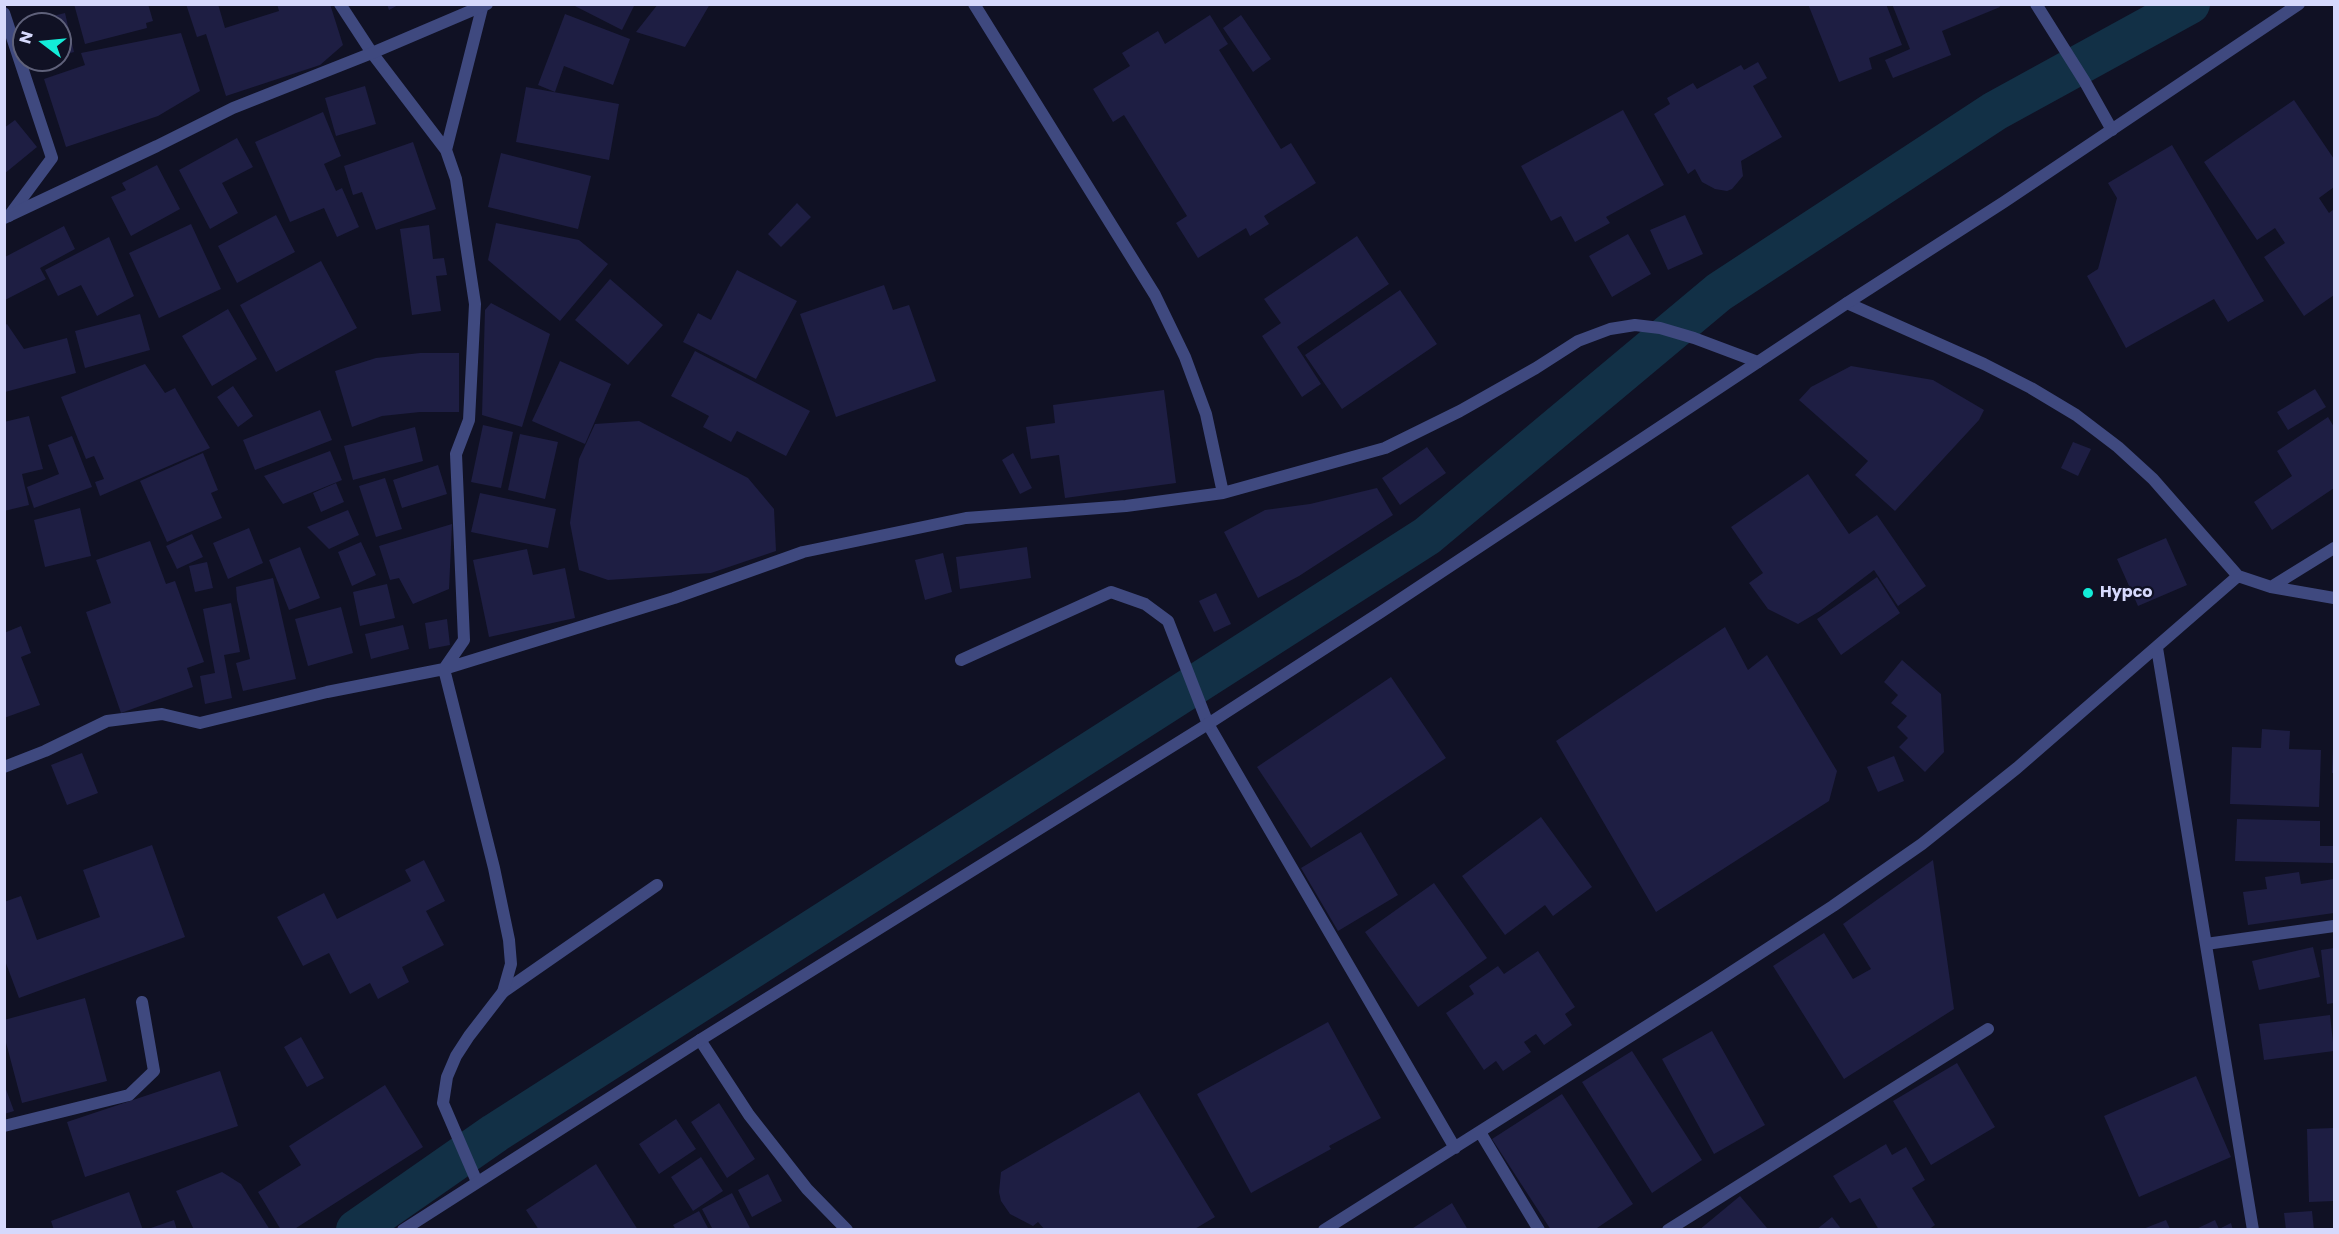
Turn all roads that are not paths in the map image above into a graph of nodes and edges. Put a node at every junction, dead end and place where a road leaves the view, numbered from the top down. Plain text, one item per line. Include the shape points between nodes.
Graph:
1 (340, 4) edge
2 (974, 4) edge
3 (2036, 4) edge
4 (2299, 4) edge
5 (484, 6) edge
6 (4, 13) edge
7 (372, 53) junction
8 (2112, 130) junction
9 (446, 150) junction
10 (7, 217) edge
11 (1847, 303) junction
12 (1758, 362) junction
13 (1223, 493) junction
14 (2334, 548) edge
15 (2238, 576) junction
16 (2271, 587) junction
17 (2334, 598) edge
18 (2157, 648) junction
19 (961, 660) dead end
20 (444, 669) junction
21 (1208, 724) junction
22 (4, 766) edge
23 (657, 885) dead end
24 (2334, 926) edge
25 (2206, 944) junction
26 (503, 992) junction
27 (142, 1002) dead end
28 (1988, 1029) dead end
29 (700, 1040) junction
30 (4, 1126) edge
31 (1480, 1132) junction
32 (1455, 1148) junction
33 (477, 1182) junction
34 (403, 1230) edge
35 (847, 1230) edge
36 (1324, 1230) edge
37 (1539, 1230) edge
38 (1668, 1230) edge
39 (2253, 1230) edge

1 - 7 street
2 - 13 street via 1155,295 1185,357 1206,414
3 - 8 street
4 - 8 street
5 - 7 street
5 - 9 street
6 - 10 street via 52,158
7 - 9 street
7 - 10 street via 233,108
8 - 11 street
9 - 20 street via 456,179 475,304 469,420 456,454 464,640
11 - 12 street
11 - 15 street via 1984,364 2076,415 2153,479
12 - 13 street via 1660,328 1635,325 1610,329 1578,341 1460,411 1385,448
12 - 21 street
13 - 20 street via 1126,506 966,518 803,552 674,598
14 - 16 street
15 - 16 street
15 - 18 street
16 - 17 street
18 - 25 street
18 - 31 street via 1922,844 1833,906
19 - 21 street via 1111,592 1145,604 1168,621
20 - 22 street via 201,723 162,714 107,721
20 - 26 street via 509,940 511,964
21 - 29 street
21 - 32 street
23 - 26 street
24 - 25 street
25 - 39 street
26 - 33 street via 456,1056 443,1102
27 - 30 street via 154,1071 129,1095
28 - 38 street
29 - 33 street
29 - 35 street via 749,1115 807,1189
31 - 32 street
31 - 37 street
32 - 36 street
33 - 34 street

